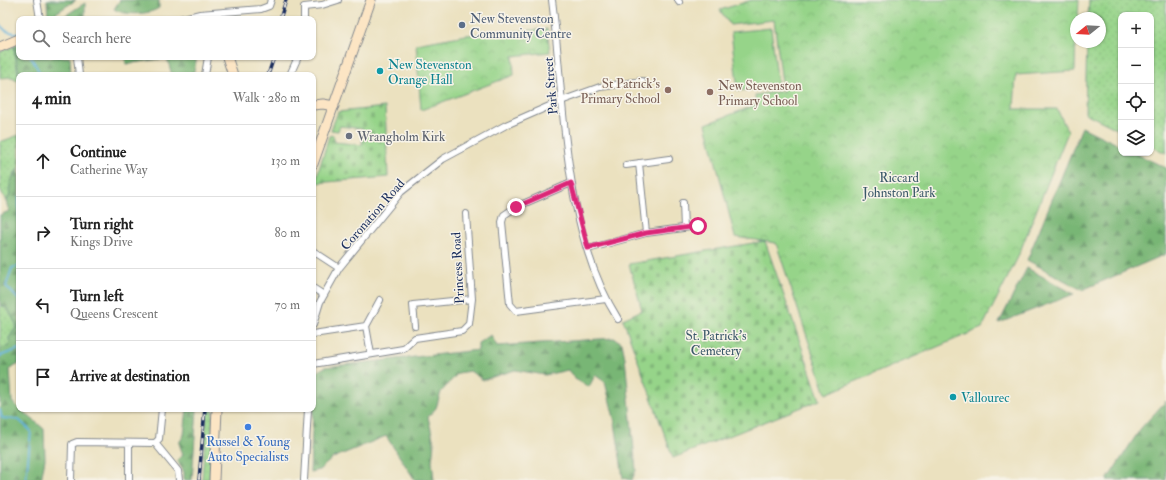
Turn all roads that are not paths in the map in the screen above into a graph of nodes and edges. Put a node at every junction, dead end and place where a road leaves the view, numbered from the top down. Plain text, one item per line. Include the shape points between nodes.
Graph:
1 (37, 0) edge
2 (271, 0) edge
3 (338, 0) edge
4 (370, 0) edge
5 (552, 0) edge
6 (40, 16) edge
7 (192, 16) edge
8 (304, 16) edge
9 (16, 41) edge
10 (0, 47) edge
11 (77, 60) edge
12 (208, 60) edge
13 (228, 60) edge
14 (297, 60) edge
15 (79, 72) edge
16 (206, 72) edge
17 (232, 72) edge
18 (291, 72) edge
19 (642, 81) dead end
20 (561, 100) junction
21 (316, 105) edge
22 (334, 106) junction
23 (316, 156) edge
24 (669, 159) dead end
25 (639, 163) junction
26 (626, 165) dead end
27 (571, 183) junction
28 (683, 203) dead end
29 (466, 214) dead end
30 (698, 226) dead end
31 (684, 228) junction
32 (646, 233) junction
33 (588, 248) junction
34 (316, 253) edge
35 (339, 268) junction
36 (316, 290) edge
37 (324, 295) junction
38 (472, 299) junction
39 (606, 299) junction
40 (380, 300) dead end
41 (316, 317) edge
42 (618, 319) dead end
43 (366, 326) junction
44 (416, 326) dead end
45 (316, 334) edge
46 (371, 354) junction
47 (316, 363) edge
48 (162, 412) edge
49 (217, 412) edge
50 (308, 412) edge
51 (129, 443) junction
52 (155, 443) junction
53 (71, 480) edge
54 (129, 480) edge
55 (179, 480) edge
56 (214, 480) edge
57 (304, 480) edge

1 - 6 street
2 - 7 street via 269,6 261,9
3 - 8 street via 304,7
4 - 22 main road
5 - 20 street, Park Street
9 - 10 main road
11 - 15 street
12 - 16 street
13 - 17 main road
14 - 18 street
19 - 20 street, Coronation Road via 600,88
20 - 27 street, Park Street
20 - 35 street, Coronation Road via 506,125 443,159 401,192
21 - 22 main road
22 - 23 main road
24 - 25 street
25 - 26 street
25 - 32 street
27 - 33 street, Park Street
27 - 39 street via 516,207 504,215 502,222 510,304 516,311
28 - 31 street
29 - 38 street, Princess Road
30 - 31 street
31 - 32 street
32 - 33 street
33 - 39 street, Park Street
34 - 35 street
35 - 37 street, Coronation Road
36 - 37 street
37 - 41 street, Coronation Road
38 - 44 street via 413,304
38 - 46 street, Princess Road via 469,324 462,331 415,338 403,349
39 - 42 street, Park Street
40 - 43 street
43 - 45 street
43 - 46 street
46 - 47 street, Princess Road
48 - 52 street via 158,439
49 - 56 main road
50 - 57 street
51 - 52 street
51 - 53 street via 75,442 71,447
51 - 54 street
52 - 55 street via 178,471

